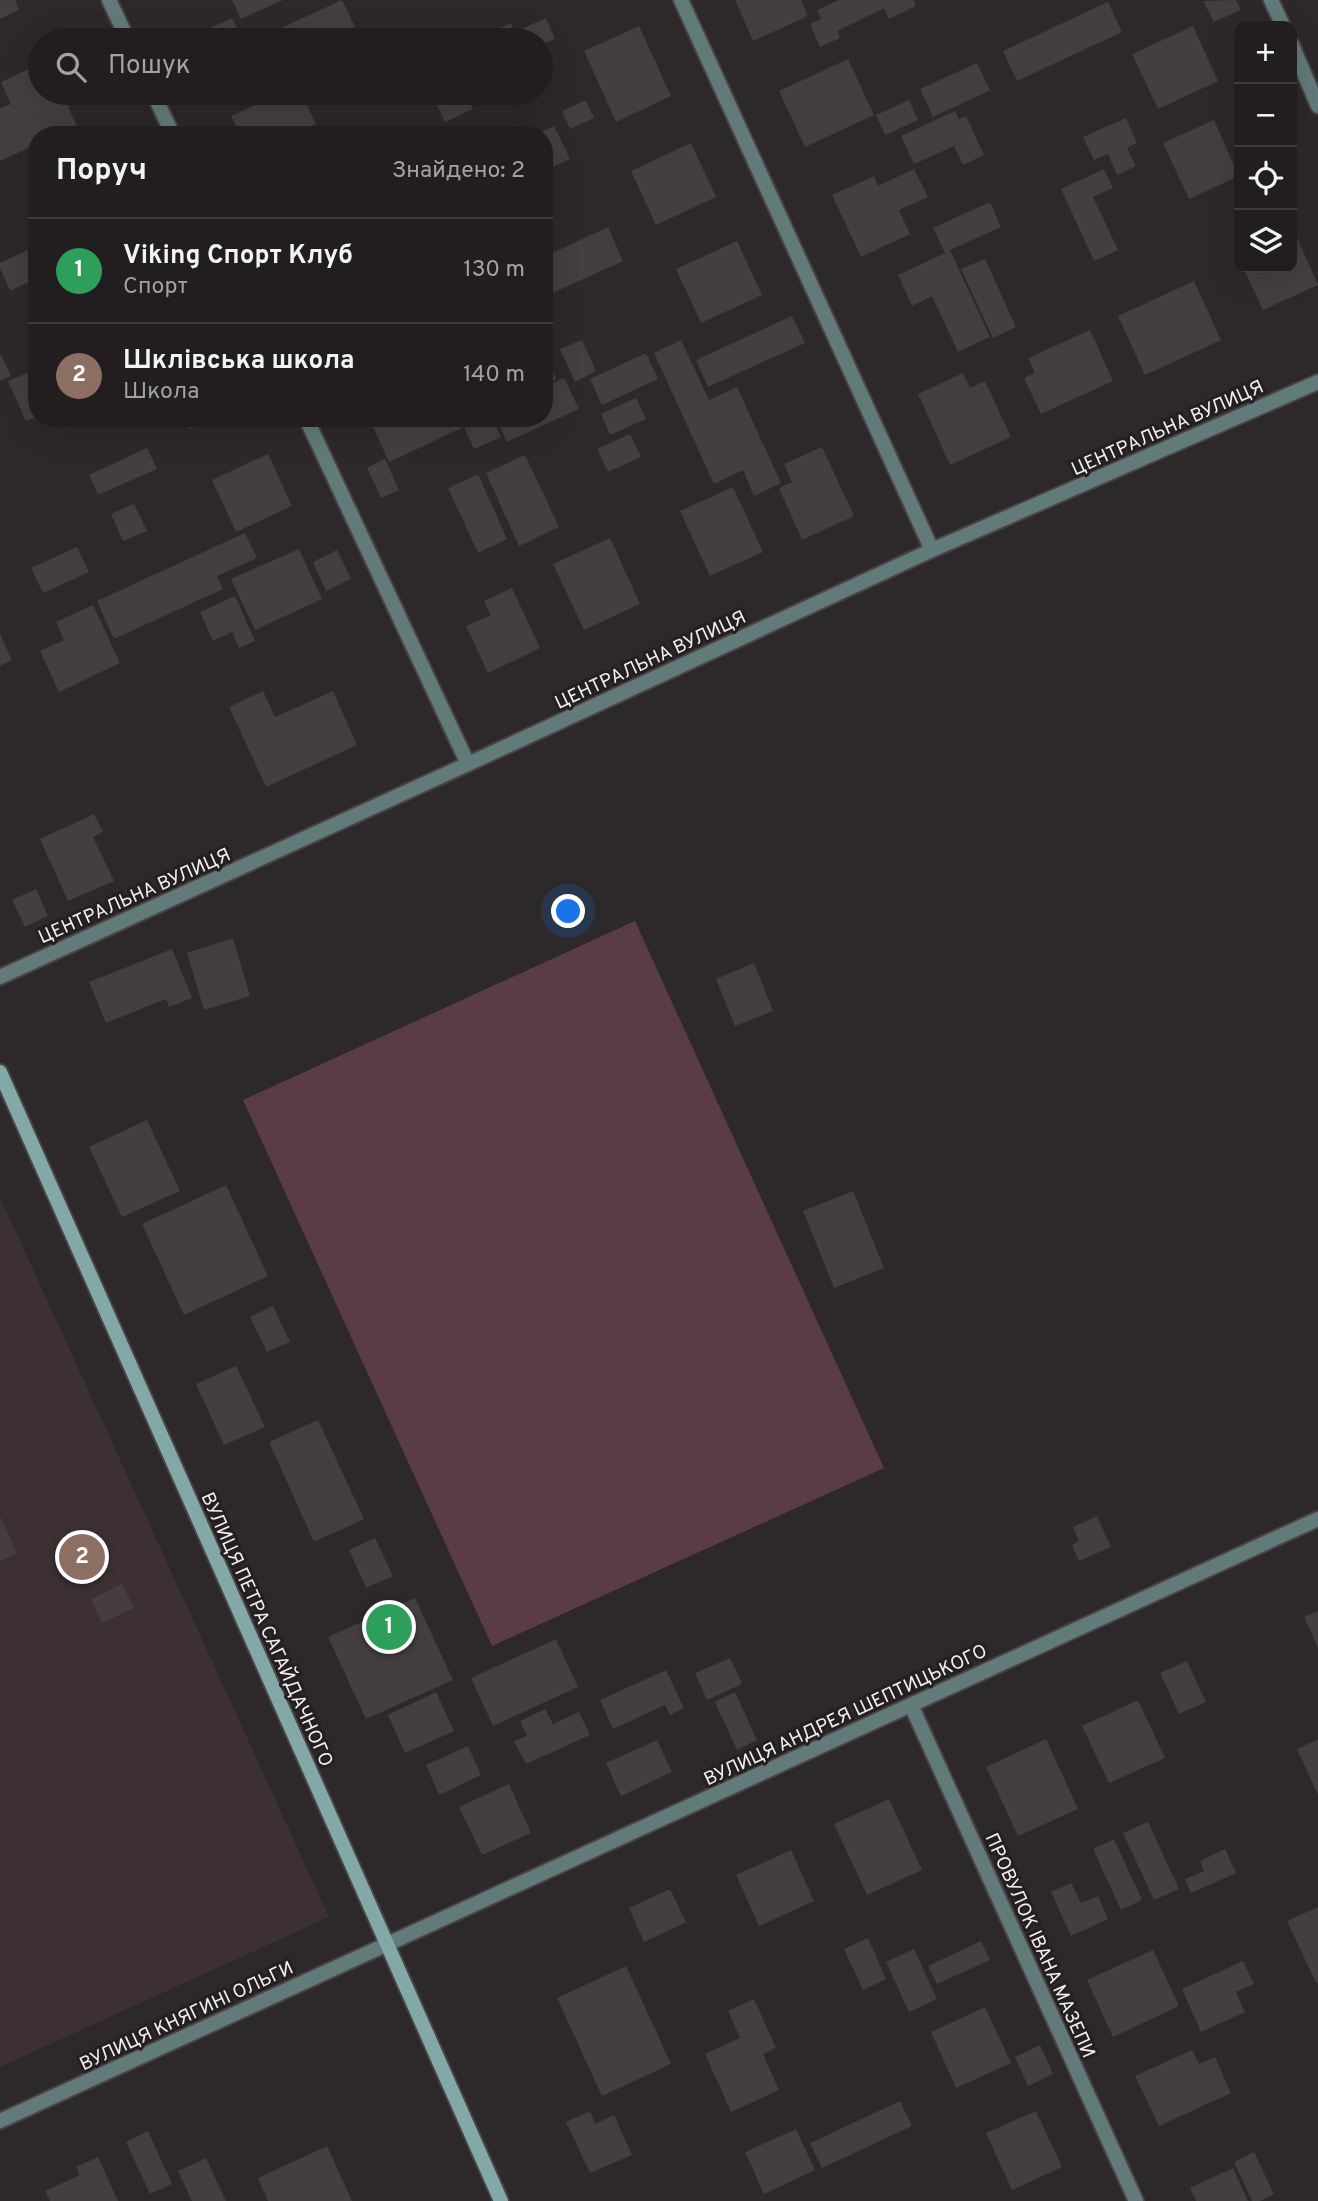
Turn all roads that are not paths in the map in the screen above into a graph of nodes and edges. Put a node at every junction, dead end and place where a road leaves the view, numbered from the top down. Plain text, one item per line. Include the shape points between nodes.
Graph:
1 (109, 0) edge
2 (681, 0) edge
3 (1271, 0) edge
4 (1281, 21) edge
5 (122, 28) edge
6 (1297, 57) edge
7 (159, 105) edge
8 (1318, 106) edge
9 (169, 126) edge
10 (1318, 382) edge
11 (310, 427) edge
12 (932, 550) junction
13 (468, 764) junction
14 (0, 977) edge
15 (0, 1072) edge
16 (1318, 1519) edge
17 (911, 1705) junction
18 (387, 1944) junction
19 (0, 2121) edge
20 (501, 2201) edge
21 (1136, 2201) edge

1 - 5 street
2 - 12 street
3 - 4 street
6 - 8 street
7 - 9 street
10 - 12 street, ЦЕНТРАЛЬНА ВУЛИЦЯ
11 - 13 street
12 - 13 street, ЦЕНТРАЛЬНА ВУЛИЦЯ
13 - 14 street, ЦЕНТРАЛЬНА ВУЛИЦЯ
15 - 18 street, ВУЛИЦЯ ПЕТРА САГАЙДАЧНОГО
16 - 17 street, ВУЛИЦЯ АНДРЕЯ ШЕПТИЦЬКОГО
17 - 18 street, ВУЛИЦЯ АНДРЕЯ ШЕПТИЦЬКОГО
17 - 21 street, ПРОВУЛОК ІВАНА МАЗЕПИ
18 - 19 street, ВУЛИЦЯ КНЯГИНІ ОЛЬГИ
18 - 20 street, ВУЛИЦЯ ПЕТРА САГАЙДАЧНОГО

